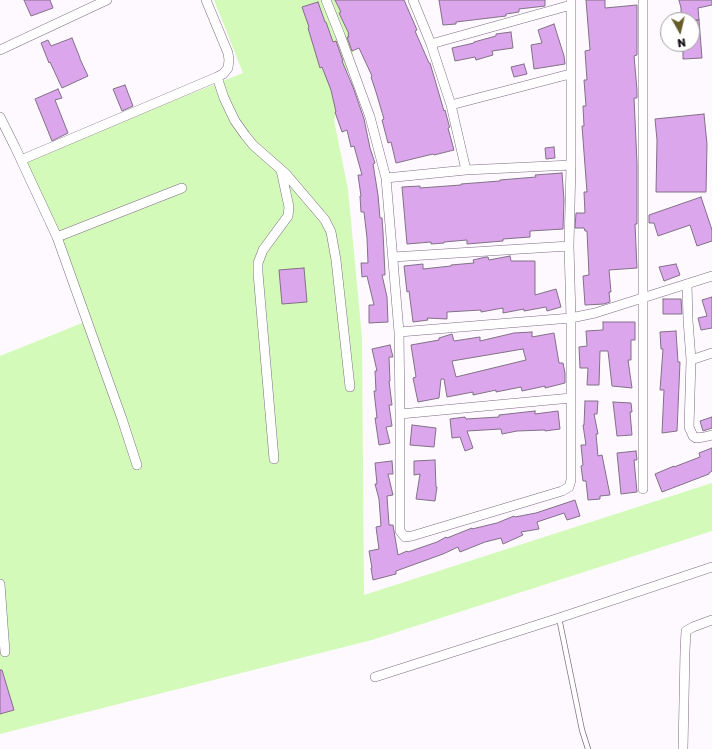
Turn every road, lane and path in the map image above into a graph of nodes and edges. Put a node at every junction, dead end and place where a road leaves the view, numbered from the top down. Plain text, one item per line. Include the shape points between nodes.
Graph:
1 (107, 0) edge
2 (206, 0) edge
3 (326, 0) edge
4 (413, 0) edge
5 (643, 0) edge
6 (571, 2) edge
7 (430, 44) junction
8 (0, 50) edge
9 (570, 74) junction
10 (217, 77) junction
11 (451, 105) junction
12 (0, 117) edge
13 (21, 160) junction
14 (571, 165) junction
15 (281, 170) junction
16 (466, 170) junction
17 (386, 178) junction
18 (182, 188) dead end
19 (57, 237) junction
20 (569, 246) junction
21 (393, 257) junction
22 (712, 276) edge
23 (687, 284) junction
24 (643, 298) junction
25 (571, 318) junction
26 (399, 332) junction
27 (712, 354) edge
28 (691, 360) junction
29 (350, 387) dead end
30 (571, 398) junction
31 (400, 414) junction
32 (712, 435) edge
33 (274, 459) dead end
34 (137, 465) dead end
35 (643, 489) dead end
36 (712, 567) edge
37 (0, 584) edge
38 (559, 618) junction
39 (712, 620) edge
40 (5, 652) dead end
41 (375, 677) dead end
42 (588, 749) edge
43 (683, 749) edge

1 - 8 street
2 - 10 street via 228,53 228,68
3 - 17 street via 370,117
4 - 7 street
5 - 24 street
6 - 7 street
6 - 9 street
7 - 11 street
9 - 11 street
9 - 14 street
10 - 13 street
10 - 15 street via 235,121 253,145
11 - 16 street
12 - 13 street
13 - 19 street
14 - 16 street
14 - 20 street
15 - 29 street via 325,220 331,232
15 - 33 street via 288,216 263,250 258,263
16 - 17 street
17 - 21 street
18 - 19 street
19 - 34 street
20 - 21 street
20 - 25 street
21 - 26 street
22 - 23 street
23 - 24 street
23 - 28 street
24 - 25 street
24 - 35 street
25 - 26 street
25 - 30 street
26 - 31 street
27 - 28 street
28 - 32 street via 689,427 696,438
30 - 31 street
30 - 31 street via 569,487 405,537 400,531
36 - 38 street
37 - 40 street
38 - 41 street
38 - 42 lane
39 - 43 street via 686,631

